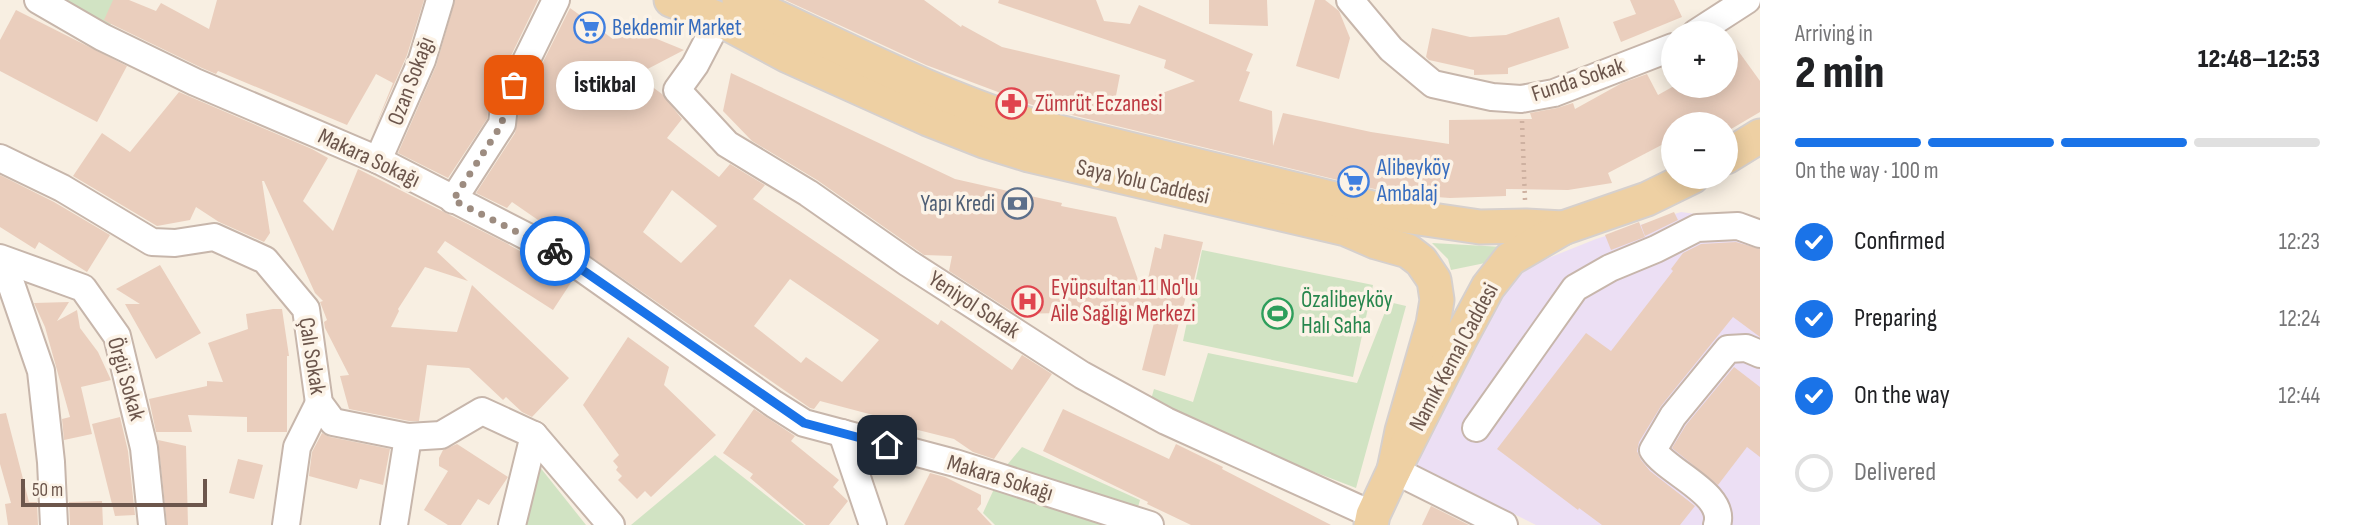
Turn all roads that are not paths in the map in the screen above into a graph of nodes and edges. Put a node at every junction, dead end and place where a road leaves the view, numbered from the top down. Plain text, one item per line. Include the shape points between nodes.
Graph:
1 (38, 0) edge
2 (440, 0) edge
3 (556, 0) edge
4 (671, 0) edge
5 (1350, 0) edge
6 (1747, 0) edge
7 (729, 9) edge
8 (1715, 21) edge
9 (1661, 52) edge
10 (1760, 136) edge
11 (1738, 150) edge
12 (0, 158) edge
13 (378, 160) junction
14 (1667, 189) edge
15 (453, 200) junction
16 (1563, 228) junction
17 (1760, 234) edge
18 (2, 276) edge
19 (1760, 354) edge
20 (319, 403) junction
21 (1476, 428) dead end
22 (842, 433) junction
23 (534, 435) junction
24 (408, 437) junction
25 (1394, 470) junction
26 (1372, 520) edge
27 (1142, 524) edge
28 (54, 525) edge
29 (152, 525) edge
30 (286, 525) edge
31 (394, 525) edge
32 (512, 525) edge
33 (611, 525) edge
34 (873, 525) edge
35 (1504, 525) edge
36 (1717, 525) edge

1 - 13 street, Makara Sokağı via 195,82
2 - 13 street, Ozan Sokağı via 422,60
3 - 15 street via 504,106 502,124
4 - 7 main road, Saya Yolu Caddesi
5 - 9 street, Funda Sokak via 1391,50 1433,84 1492,97 1521,99 1554,93
6 - 8 street
7 - 16 main road, Saya Yolu Caddesi via 982,111 1030,125 1405,216 1480,227
7 - 25 main road, Saya Yolu Caddesi via 788,56 984,141 1346,229 1408,251 1434,280 1437,300
7 - 26 street, Yeniyol Sokak via 677,90 727,144 808,192 908,263 1082,375 1166,421
10 - 11 main road
12 - 20 street, Çalı Sokak via 62,188 152,242 214,237 265,260 306,309
13 - 15 street, Makara Sokağı
14 - 16 main road, Namık Kemal Caddesi
15 - 22 street, Makara Sokağı via 563,255 804,423
16 - 25 main road, Namık Kemal Caddesi via 1510,259 1499,272 1460,338
17 - 21 street via 1738,226 1697,228 1575,288
18 - 28 street via 41,372
18 - 29 street, Örgü Sokak via 83,288 117,337 144,448
19 - 36 street via 1746,348 1728,349 1673,416 1653,450 1715,503 1720,517
20 - 24 street, Çalı Sokak via 333,422
20 - 30 street via 296,447
22 - 27 street, Makara Sokağı via 955,463
22 - 34 street
23 - 24 street, Çalı Sokak via 482,411 441,435
23 - 32 street
23 - 33 street, Çalı Sokak
24 - 31 street
25 - 26 main road, Namık Kemal Caddesi
25 - 35 street

